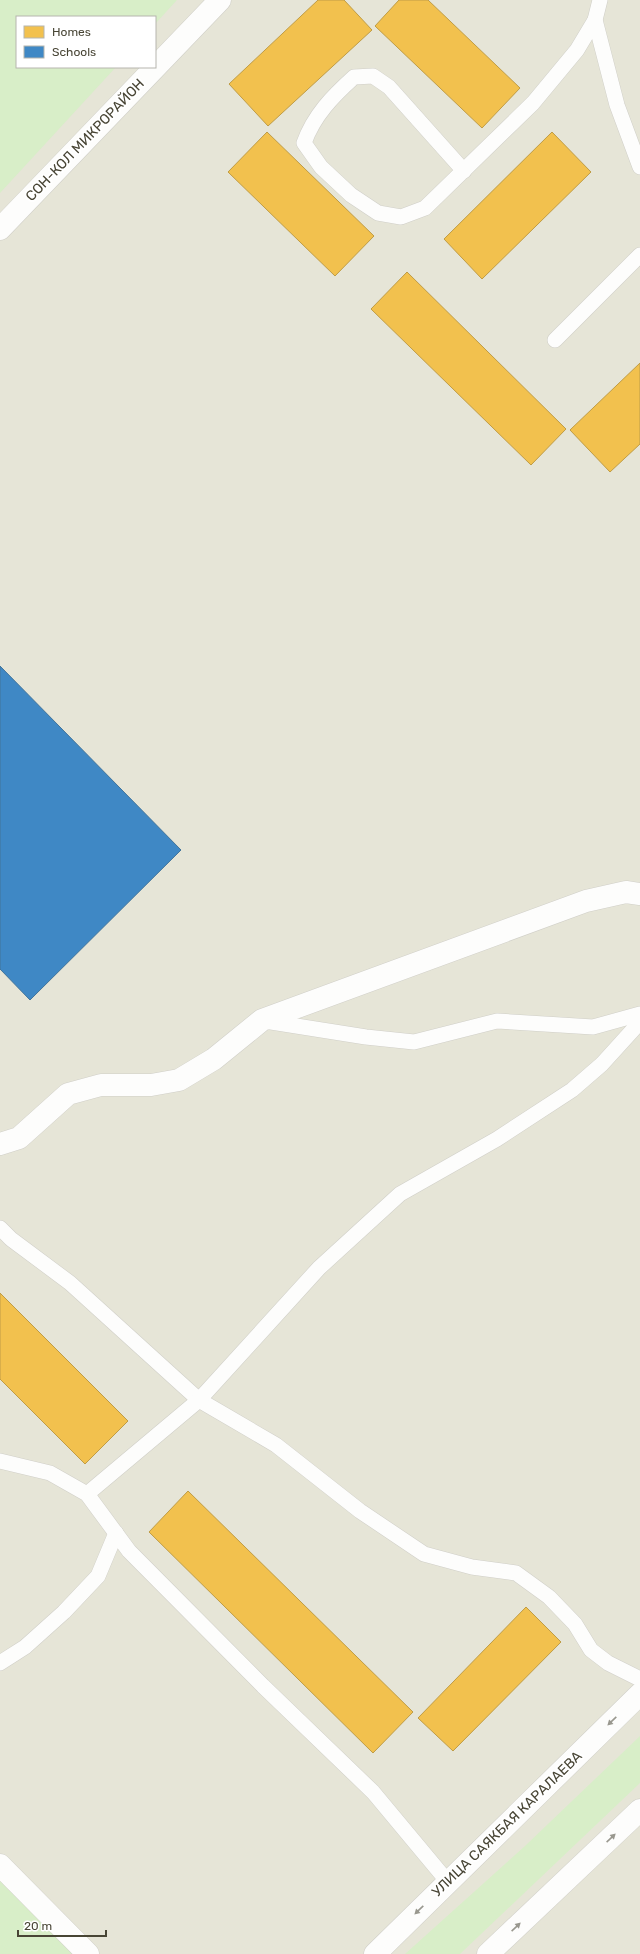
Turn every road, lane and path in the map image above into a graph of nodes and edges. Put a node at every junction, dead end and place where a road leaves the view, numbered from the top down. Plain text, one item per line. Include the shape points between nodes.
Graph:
1 (220, 0) edge
2 (600, 0) edge
3 (595, 20) junction
4 (156, 67) edge
5 (155, 68) edge
6 (640, 167) edge
7 (464, 171) junction
8 (0, 229) edge
9 (640, 255) edge
10 (555, 340) dead end
11 (640, 894) edge
12 (640, 1014) edge
13 (262, 1020) junction
14 (640, 1022) edge
15 (0, 1144) edge
16 (0, 1228) edge
17 (198, 1400) junction
18 (0, 1461) edge
19 (87, 1494) junction
20 (116, 1533) junction
21 (0, 1664) edge
22 (640, 1679) edge
23 (640, 1694) edge
24 (640, 1810) edge
25 (0, 1865) edge
26 (448, 1882) junction
27 (88, 1954) edge
28 (375, 1954) edge
29 (488, 1954) edge

1 - 4 street, СОН-КОЛ МИКРОРАЙОН
2 - 3 lane
3 - 6 lane via 617,105
3 - 7 lane via 577,50 533,103
5 - 8 street, СОН-КОЛ МИКРОРАЙОН
7 - 7 lane via 425,208 401,217 378,213 351,195 321,167 304,142 310,126 331,98 354,77 373,76 389,87
9 - 10 lane
11 - 13 street via 626,892 586,901
12 - 13 lane via 593,1027 497,1020 414,1042
13 - 15 street via 214,1059 179,1080 151,1085 101,1085 68,1094 19,1138
14 - 17 lane via 602,1064 572,1090 497,1139 400,1194 319,1268
16 - 17 lane via 70,1283
17 - 19 lane
17 - 22 lane via 276,1445 360,1511 424,1554 472,1567 516,1573 549,1597 574,1624 592,1650 608,1663
18 - 19 lane via 50,1473
19 - 20 lane
20 - 21 lane via 98,1576 25,1648
20 - 26 lane via 129,1551 252,1675 373,1792
23 -> 26 street, УЛИЦА САЯКБАЯ КАРАЛАЕВА
29 -> 24 street
25 - 27 street
26 -> 28 street, УЛИЦА САЯКБАЯ КАРАЛАЕВА

